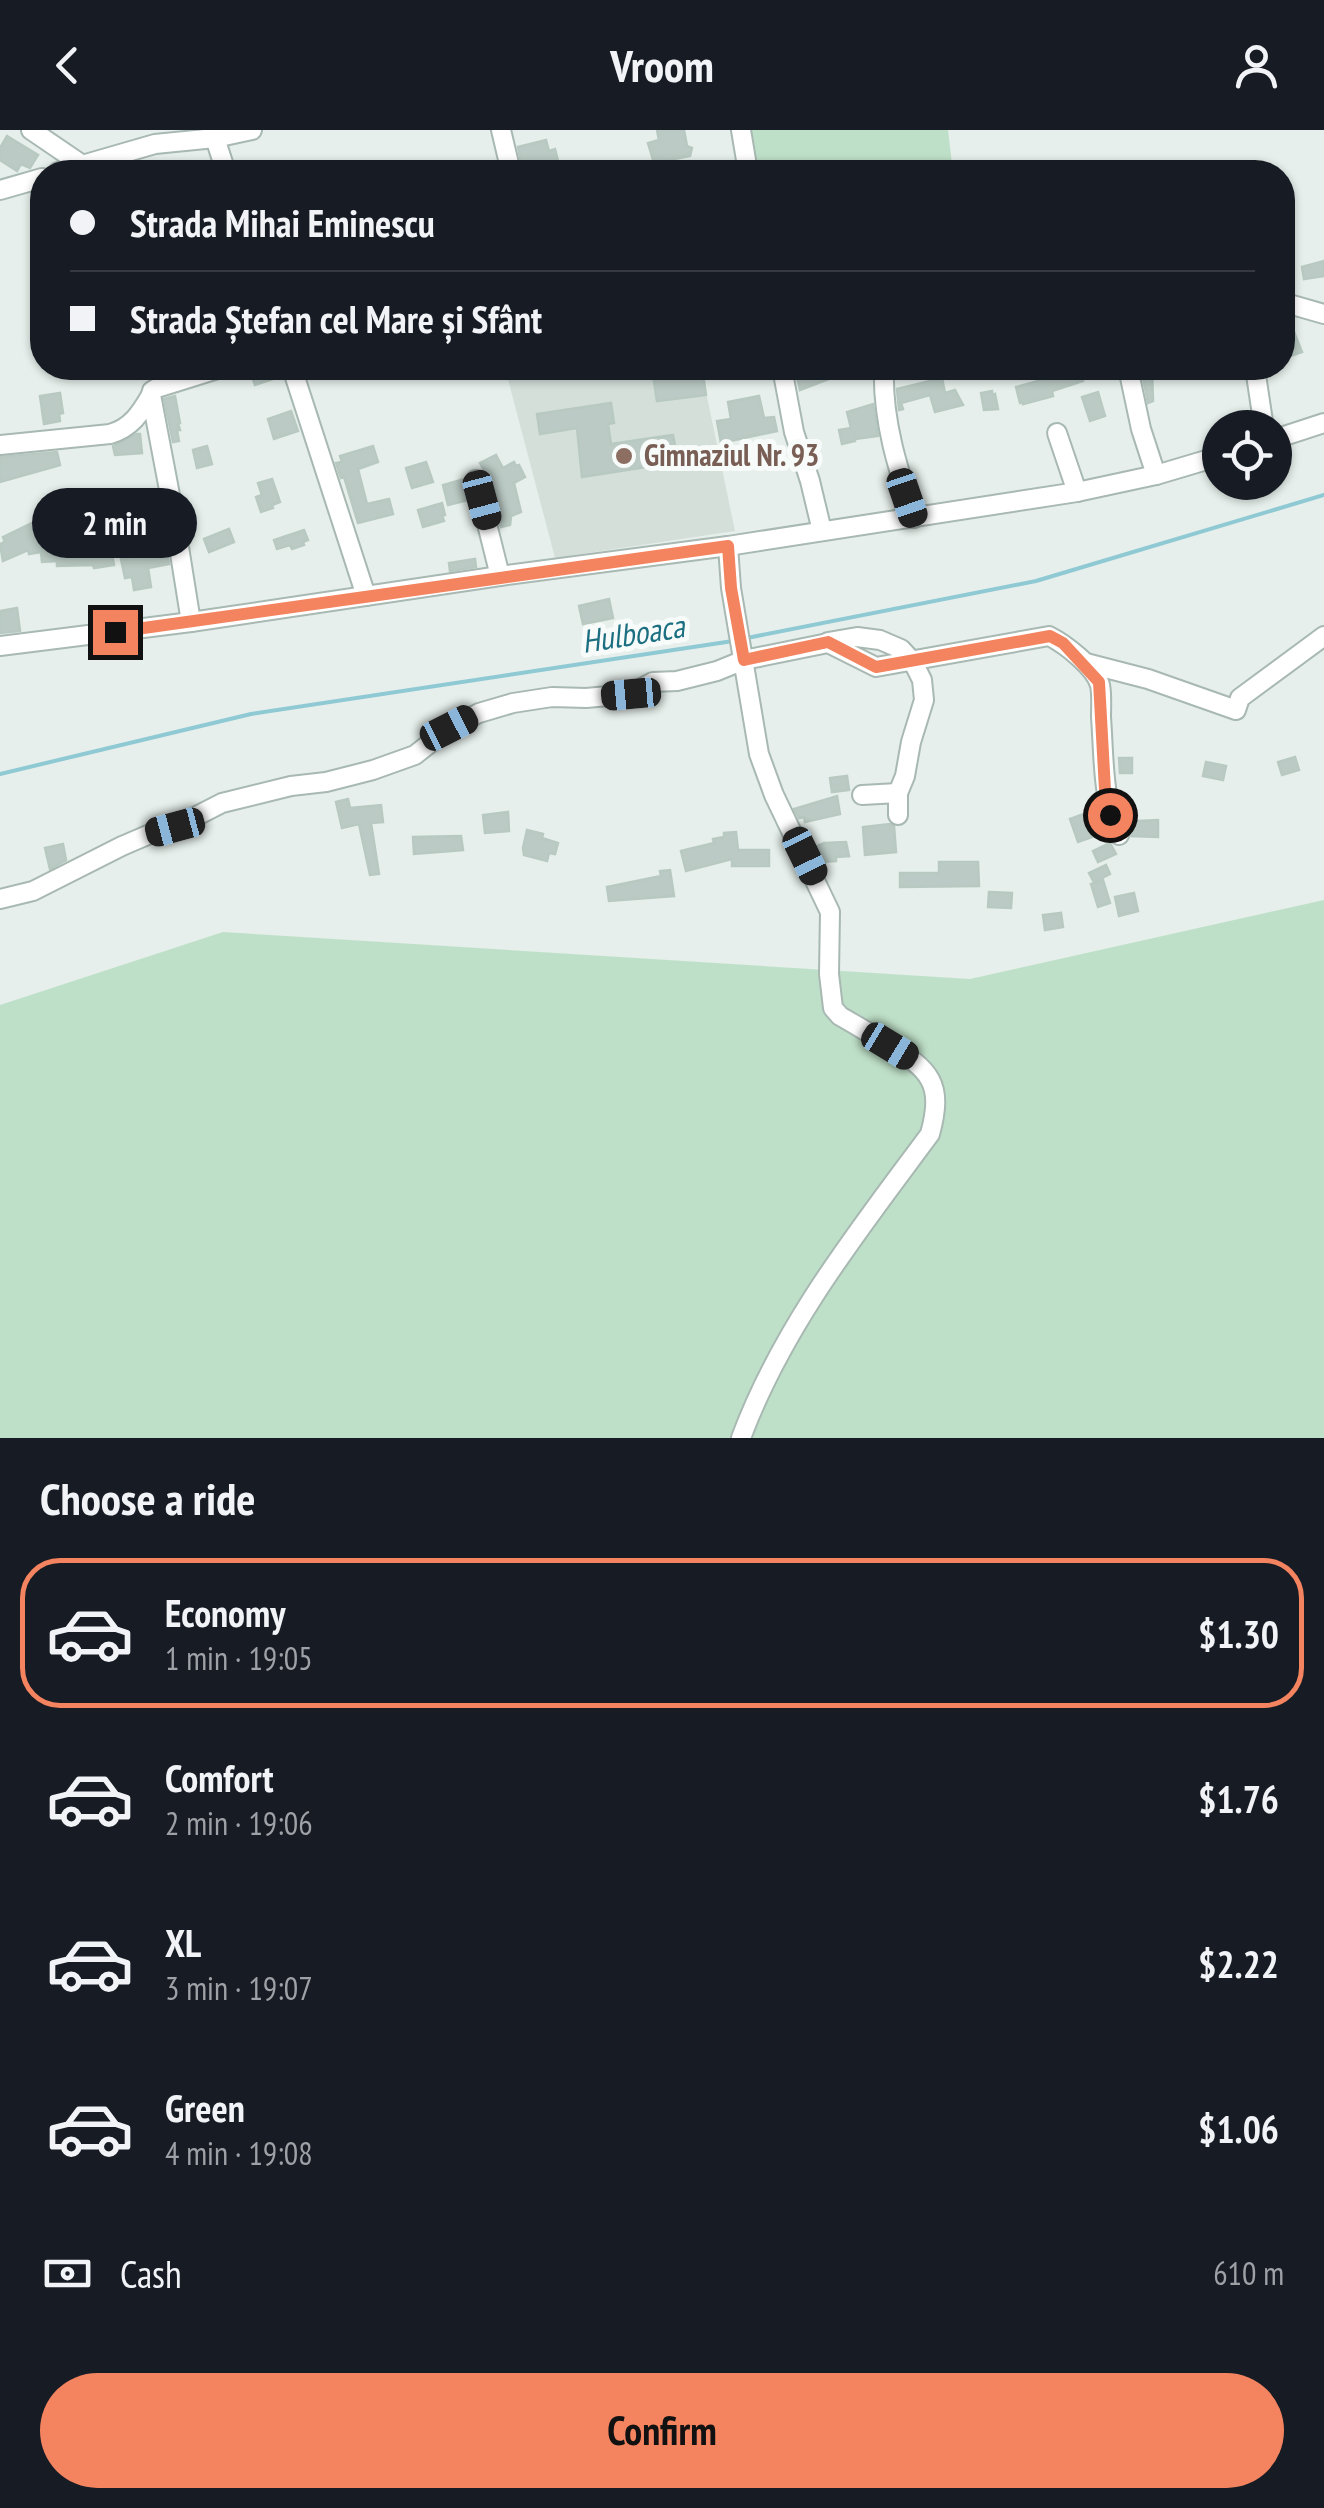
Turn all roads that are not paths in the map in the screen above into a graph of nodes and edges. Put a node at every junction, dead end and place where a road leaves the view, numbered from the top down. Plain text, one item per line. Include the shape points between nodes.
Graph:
1 (30, 130) edge
2 (252, 130) edge
3 (501, 130) edge
4 (740, 130) edge
5 (215, 138) junction
6 (75, 160) edge
7 (96, 160) edge
8 (222, 160) edge
9 (508, 160) edge
10 (746, 160) edge
11 (30, 181) edge
12 (0, 190) edge
13 (1295, 306) edge
14 (1324, 314) edge
15 (183, 380) edge
16 (296, 380) edge
17 (784, 380) edge
18 (884, 380) edge
19 (1130, 380) edge
20 (1257, 380) edge
21 (151, 396) junction
22 (1261, 410) edge
23 (1324, 423) edge
24 (1056, 433) dead end
25 (1292, 433) edge
26 (0, 446) edge
27 (1202, 461) edge
28 (1156, 475) junction
29 (476, 480) dead end
30 (1078, 492) junction
31 (914, 518) junction
32 (822, 531) junction
33 (728, 546) junction
34 (500, 576) junction
35 (366, 596) junction
36 (191, 622) junction
37 (1324, 636) edge
38 (828, 642) junction
39 (0, 646) edge
40 (743, 655) junction
41 (913, 662) junction
42 (1084, 662) junction
43 (898, 793) junction
44 (862, 795) dead end
45 (898, 815) dead end
46 (1118, 835) dead end
47 (0, 899) edge
48 (741, 1438) edge

1 - 6 street
2 - 5 street
3 - 9 street
4 - 10 street
5 - 7 street
5 - 8 street
11 - 12 street
13 - 14 street
15 - 21 street
16 - 35 street
17 - 32 street
18 - 31 street via 892,450
19 - 28 street
20 - 22 street
21 - 26 street via 121,431
21 - 36 street
23 - 25 street
24 - 30 street
27 - 28 street
28 - 30 street
29 - 34 street
30 - 31 street
31 - 32 street
32 - 33 street
33 - 34 street
33 - 40 street
34 - 35 street
35 - 36 street
36 - 39 street
37 - 42 street via 1240,698 1236,710
38 - 40 street
38 - 41 street via 876,667
38 - 41 street via 880,640
40 - 47 street via 717,671 653,682 631,694 552,697 479,713 415,755 326,782 222,802 32,891
40 - 48 street via 758,754 830,912 835,1012 915,1061 934,1093 930,1134 820,1285 764,1381
41 - 42 street via 1050,636
41 - 43 street via 924,700
42 - 46 street via 1099,682 1105,790
43 - 44 street
43 - 45 street

